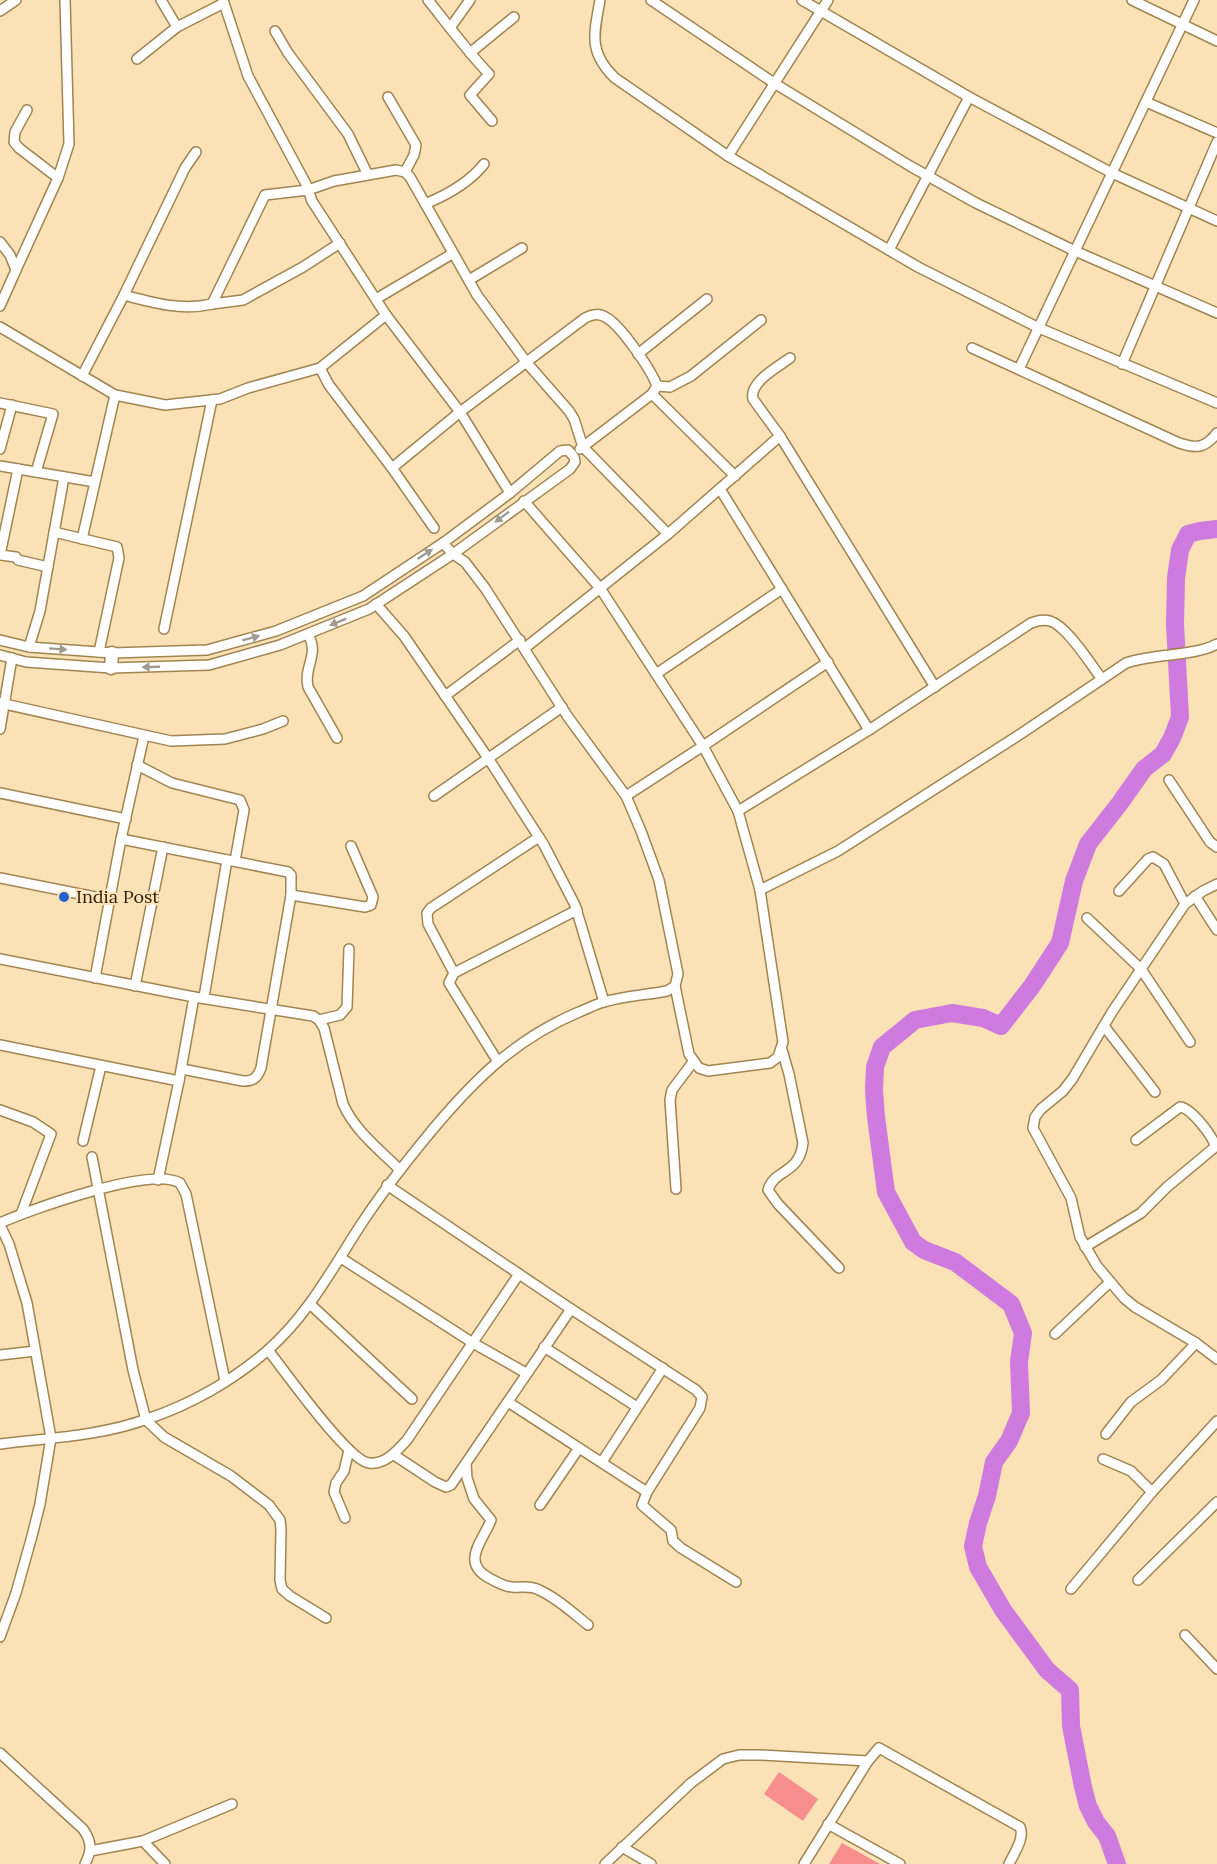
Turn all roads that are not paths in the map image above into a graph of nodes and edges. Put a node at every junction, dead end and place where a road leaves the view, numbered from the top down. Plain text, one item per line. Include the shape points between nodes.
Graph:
1 (16, 0) edge
2 (65, 0) edge
3 (161, 0) edge
4 (428, 0) edge
5 (470, 0) edge
6 (600, 0) edge
7 (651, 0) edge
8 (802, 0) edge
9 (828, 0) edge
10 (1132, 0) edge
11 (1194, 0) edge
12 (224, 2) edge
13 (0, 11) edge
14 (820, 12) junction
15 (514, 17) dead end
16 (1182, 24) junction
17 (177, 27) junction
18 (450, 28) junction
19 (275, 31) dead end
20 (1217, 41) edge
21 (470, 53) junction
22 (137, 59) dead end
23 (774, 83) junction
24 (388, 97) dead end
25 (969, 97) junction
26 (1146, 102) junction
27 (27, 110) dead end
28 (492, 121) dead end
29 (1217, 133) edge
30 (1217, 142) edge
31 (196, 152) dead end
32 (728, 156) junction
33 (484, 165) dead end
34 (405, 172) junction
35 (1112, 173) junction
36 (368, 175) junction
37 (928, 176) junction
38 (58, 178) junction
39 (308, 190) junction
40 (425, 204) junction
41 (1188, 209) junction
42 (1217, 221) edge
43 (0, 242) edge
44 (340, 243) junction
45 (522, 248) dead end
46 (888, 249) junction
47 (1075, 251) junction
48 (452, 254) junction
49 (16, 270) junction
50 (469, 280) junction
51 (1155, 286) junction
52 (124, 295) junction
53 (376, 299) junction
54 (708, 299) dead end
55 (212, 304) junction
56 (0, 306) edge
57 (1217, 313) edge
58 (386, 315) junction
59 (761, 320) dead end
60 (0, 327) edge
61 (1039, 327) junction
62 (972, 348) dead end
63 (638, 354) junction
64 (790, 358) dead end
65 (527, 363) junction
66 (1122, 364) junction
67 (320, 368) junction
68 (1018, 369) junction
69 (82, 376) junction
70 (655, 390) junction
71 (115, 395) junction
72 (212, 400) junction
73 (0, 403) edge
74 (1217, 403) edge
75 (12, 405) junction
76 (460, 412) junction
77 (1217, 433) edge
78 (780, 436) junction
79 (583, 447) junction
80 (0, 449) edge
81 (573, 454) junction
82 (0, 466) edge
83 (392, 468) junction
84 (18, 469) junction
85 (36, 472) junction
86 (735, 476) junction
87 (64, 477) junction
88 (95, 482) junction
89 (720, 489) junction
90 (510, 493) junction
91 (524, 501) junction
92 (0, 503) edge
93 (10, 506) junction
94 (434, 528) dead end
95 (54, 532) junction
96 (668, 534) junction
97 (82, 539) junction
98 (443, 543) junction
99 (453, 554) junction
100 (48, 567) junction
101 (600, 588) junction
102 (782, 589) junction
103 (376, 604) junction
104 (164, 629) dead end
105 (308, 634) junction
106 (0, 640) edge
107 (523, 644) junction
108 (29, 647) junction
109 (1213, 648) edge
110 (99, 652) junction
111 (112, 653) junction
112 (0, 655) edge
113 (12, 658) junction
114 (828, 662) junction
115 (111, 668) junction
116 (656, 674) junction
117 (1102, 679) junction
118 (935, 687) junction
119 (445, 696) junction
120 (3, 704) edge
121 (562, 707) junction
122 (283, 721) dead end
123 (0, 729) edge
124 (869, 730) junction
125 (144, 736) junction
126 (337, 738) dead end
127 (703, 746) junction
128 (488, 758) junction
129 (137, 765) junction
130 (1169, 780) dead end
131 (0, 793) edge
132 (434, 796) dead end
133 (626, 796) junction
134 (738, 811) junction
135 (126, 819) junction
136 (539, 837) junction
137 (121, 839) junction
138 (351, 846) dead end
139 (163, 847) junction
140 (1217, 847) edge
141 (231, 861) junction
142 (0, 878) edge
143 (1217, 884) edge
144 (760, 890) junction
145 (1119, 891) dead end
146 (291, 895) junction
147 (1195, 896) junction
148 (110, 900) junction
149 (1185, 904) junction
150 (577, 910) junction
151 (1087, 918) dead end
152 (1217, 930) edge
153 (350, 949) dead end
154 (0, 958) edge
155 (1141, 969) junction
156 (454, 973) junction
157 (95, 978) junction
158 (135, 986) junction
159 (675, 986) junction
160 (199, 997) junction
161 (604, 1002) junction
162 (271, 1009) junction
163 (319, 1020) junction
164 (1104, 1026) junction
165 (1190, 1042) dead end
166 (0, 1045) edge
167 (782, 1050) junction
168 (498, 1062) junction
169 (693, 1062) junction
170 (101, 1066) junction
171 (182, 1070) junction
172 (179, 1081) junction
173 (1155, 1092) dead end
174 (0, 1110) edge
175 (1214, 1133) edge
176 (1136, 1140) dead end
177 (83, 1141) dead end
178 (92, 1157) dead end
179 (400, 1170) junction
180 (158, 1180) junction
181 (387, 1185) junction
182 (99, 1189) junction
183 (676, 1189) dead end
184 (21, 1214) junction
185 (0, 1224) edge
186 (1085, 1247) junction
187 (340, 1258) junction
188 (839, 1268) dead end
189 (519, 1274) junction
190 (1110, 1282) junction
191 (310, 1304) junction
192 (571, 1309) junction
193 (1054, 1334) dead end
194 (473, 1343) junction
195 (1196, 1343) junction
196 (544, 1347) junction
197 (268, 1350) junction
198 (35, 1351) junction
199 (0, 1355) edge
200 (1217, 1359) edge
201 (663, 1368) junction
202 (526, 1373) junction
203 (225, 1381) junction
204 (412, 1399) dead end
205 (508, 1402) junction
206 (637, 1407) junction
207 (146, 1420) junction
208 (1217, 1421) edge
209 (1106, 1434) dead end
210 (51, 1438) junction
211 (0, 1444) edge
212 (579, 1448) junction
213 (349, 1450) junction
214 (394, 1455) junction
215 (1103, 1459) dead end
216 (602, 1462) junction
217 (466, 1464) junction
218 (647, 1492) junction
219 (1152, 1492) junction
220 (1217, 1502) edge
221 (540, 1505) dead end
222 (345, 1518) dead end
223 (1138, 1580) dead end
224 (736, 1582) dead end
225 (1071, 1589) dead end
226 (326, 1618) dead end
227 (588, 1625) dead end
228 (1185, 1635) dead end
229 (0, 1637) edge
230 (1217, 1668) edge
231 (0, 1753) edge
232 (868, 1761) junction
233 (232, 1804) dead end
234 (828, 1824) junction
235 (143, 1841) junction
236 (622, 1847) junction
237 (90, 1851) junction
238 (85, 1864) edge
239 (165, 1864) edge
240 (605, 1864) edge
241 (651, 1864) edge
242 (804, 1864) edge
243 (900, 1864) edge
244 (1009, 1864) edge

1 - 13 street
2 - 38 street via 69,144
3 - 17 street
4 - 18 street
5 - 18 street
6 - 32 street via 595,41 603,67
7 - 23 street
8 - 14 street
9 - 14 street
10 - 16 street
11 - 16 street
12 - 17 street
12 - 39 street via 248,76
14 - 23 street
14 - 25 street
15 - 21 street
16 - 20 street
16 - 26 street
17 - 22 street
18 - 21 street
19 - 36 street via 348,134
21 - 28 street via 489,74 470,96
23 - 32 street
23 - 37 street
24 - 34 street via 416,145
25 - 35 street
25 - 37 street
26 - 29 street
26 - 35 street
27 - 38 street via 14,142
30 - 41 street
31 - 52 street
32 - 46 street
33 - 40 street via 449,194
34 - 36 street
34 - 40 street
35 - 41 street
35 - 47 street
36 - 39 street
37 - 46 street
37 - 47 street
38 - 49 street
39 - 44 street
39 - 55 street via 265,195
40 - 48 street
41 - 42 street
41 - 51 street
43 - 49 street
44 - 53 street
44 - 55 street via 243,300
45 - 50 street
46 - 61 street
47 - 51 street
47 - 61 street
48 - 50 street
48 - 53 street
49 - 56 street
50 - 65 street
51 - 57 street
51 - 66 street
52 - 55 street via 161,305
52 - 69 street
53 - 58 street
54 - 63 street
58 - 67 street
58 - 76 street
59 - 70 street via 691,376
60 - 69 street
61 - 66 street
61 - 68 street
62 - 68 street
63 - 65 street via 615,323 594,314
63 - 70 street via 649,370
64 - 78 street via 755,385 751,396
65 - 76 street
65 - 79 street via 569,411
66 - 74 street
67 - 72 street
67 - 83 street
68 - 77 street via 1179,443 1199,448
69 - 71 street
70 - 79 street
70 - 86 street
71 - 72 street via 165,405
71 - 88 street
72 - 104 street
73 - 75 street
75 - 80 street
75 - 85 street via 53,414
76 - 83 street
76 - 90 street
78 - 86 street
78 - 118 street
79 - 81 street
79 - 96 street
81 - 90 street via 560,451
81 - 91 street via 575,462 570,469
82 - 84 street
83 - 94 street
84 - 85 street
84 - 93 street
85 - 87 street
86 - 89 street
87 - 88 street
87 - 95 street
88 - 97 street
89 - 96 street
89 - 102 street
90 - 98 street
91 -> 99 street
91 - 101 street
92 - 93 street
93 - 100 street via 0,555
95 - 97 street
95 - 100 street
96 - 101 street
97 - 110 street via 117,547 119,558
98 - 99 street
111 -> 98 street via 207,650 276,631 363,596
99 - 103 street
99 - 107 street via 465,562
100 - 108 street
101 - 107 street
101 - 116 street
102 - 114 street
102 - 116 street
103 -> 105 street
103 - 119 street via 404,636
105 -> 115 street via 209,665
105 - 126 street via 314,644 308,687
106 - 108 street
107 - 119 street
107 - 121 street
108 -> 110 street
109 - 117 street via 1140,658
110 - 111 street
111 - 115 street
112 - 113 street
113 - 115 street
113 - 120 street
114 - 124 street
114 - 127 street
116 - 127 street
117 - 118 street via 1062,629 1052,621 1042,620 1031,623
117 - 144 street via 838,850
118 - 124 street
119 - 128 street
120 - 123 street
120 - 125 street
121 - 128 street
121 - 133 street
122 - 125 street via 225,739 171,741
124 - 134 street
125 - 129 street
127 - 133 street
127 - 134 street
128 - 132 street
128 - 136 street
129 - 135 street
129 - 141 street via 172,783 240,800 244,810
130 - 140 street
131 - 135 street
133 - 159 street via 659,880 678,974
134 - 144 street
135 - 137 street
136 - 150 street
136 - 156 street via 427,913 428,924
137 - 139 street
137 - 148 street
138 - 146 street via 373,897 371,905
139 - 141 street
139 - 158 street
141 - 146 street via 288,872 292,879
141 - 160 street
142 - 148 street
143 - 147 street
144 - 167 street
145 - 149 street via 1153,857 1164,864
146 - 162 street
147 - 149 street
147 - 152 street
148 - 157 street
149 - 155 street
150 - 156 street
150 - 161 street
151 - 155 street
153 - 163 street via 347,1007 340,1015
154 - 157 street
155 - 164 street
155 - 165 street
156 - 168 street via 449,983
157 - 158 street
158 - 160 street
159 - 161 street via 667,991
159 - 169 street
160 - 162 street
160 - 171 street
161 - 168 street via 554,1023
162 - 163 street
162 - 171 street via 261,1068 252,1081
163 - 179 street via 348,1115
164 - 173 street
164 - 186 street via 1073,1078 1035,1117 1033,1128 1071,1198
166 - 170 street
167 - 169 street via 770,1063 708,1071
167 - 188 street via 803,1143 796,1164 775,1179 768,1190
168 - 179 street via 458,1099
169 - 183 street via 676,1082 670,1100
170 - 172 street
170 - 177 street
171 - 172 street
172 - 180 street
174 - 184 street via 33,1122 51,1134
175 - 176 street via 1189,1110 1180,1107
175 - 186 street via 1213,1150 1132,1220
178 - 182 street
179 - 181 street
180 - 182 street
180 - 203 street via 177,1181 184,1187
181 - 187 street
181 - 189 street
182 - 184 street
182 - 207 street
184 - 185 street
185 - 198 street via 27,1303
186 - 190 street
187 - 191 street
187 - 194 street
189 - 192 street
189 - 194 street
190 - 193 street
190 - 195 street via 1135,1307
191 - 197 street
191 - 204 street
192 - 196 street
192 - 201 street
194 - 202 street
194 - 214 street
195 - 200 street
195 - 209 street via 1161,1380 1131,1402
196 - 202 street
196 - 206 street
197 - 203 street
197 - 213 street
198 - 199 street
198 - 210 street
201 - 206 street
201 - 218 street via 702,1397 700,1408
202 - 205 street
203 - 207 street
205 - 212 street
205 - 217 street
206 - 216 street
207 - 210 street
207 - 226 street via 164,1437 231,1476 269,1505 280,1520 282,1588
208 - 219 street
210 - 211 street
210 - 229 street via 32,1536
212 - 216 street
212 - 221 street
213 - 214 street via 369,1463
213 - 222 street via 333,1492
214 - 217 street via 446,1487
215 - 219 street via 1131,1472
216 - 218 street
217 - 227 street via 466,1479 474,1499 491,1520 476,1553 479,1571 505,1586 539,1589
218 - 224 street via 642,1507 671,1530 673,1541
219 - 225 street
220 - 223 street
228 - 230 street
231 - 237 street via 83,1829
232 - 234 street
232 - 236 street via 760,1755 723,1759
232 - 244 street via 877,1749 883,1749 1018,1825 1023,1833
233 - 235 street
234 - 242 street
234 - 243 street
235 - 237 street
235 - 239 street
236 - 240 street
236 - 241 street
237 - 238 street

